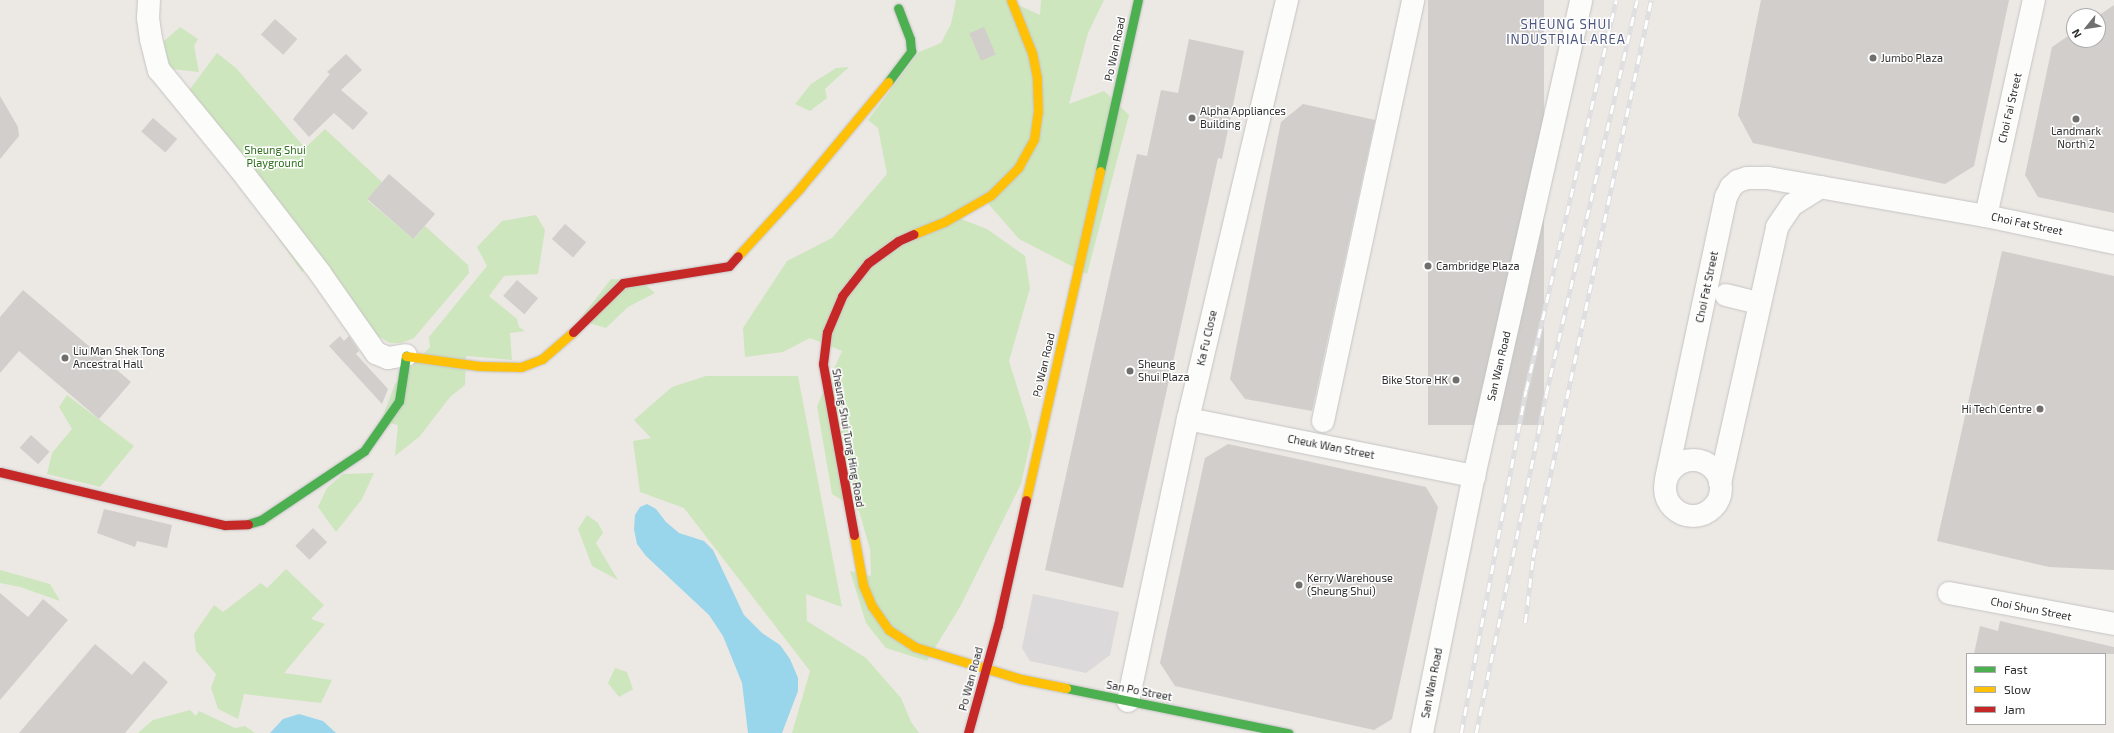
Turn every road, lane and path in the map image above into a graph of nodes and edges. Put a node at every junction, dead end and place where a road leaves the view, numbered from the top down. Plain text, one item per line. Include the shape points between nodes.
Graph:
1 (149, 0) edge
2 (1011, 0) edge
3 (1138, 0) edge
4 (1286, 0) edge
5 (1413, 0) edge
6 (1581, 0) edge
7 (2034, 0) edge
8 (898, 8) dead end
9 (1821, 188) junction
10 (1986, 216) junction
11 (2114, 243) edge
12 (1726, 295) dead end
13 (1759, 303) junction
14 (406, 355) junction
15 (1188, 419) junction
16 (1323, 420) dead end
17 (0, 472) edge
18 (1474, 476) junction
19 (1666, 478) junction
20 (1720, 483) junction
21 (1949, 593) dead end
22 (2114, 624) edge
23 (986, 670) junction
24 (1128, 701) junction
25 (968, 733) edge
26 (1288, 733) edge
27 (1422, 733) edge

1 - 14 street via 151,39 159,70 320,273 376,353 388,358
2 - 23 street, Sheung Shui Tung Hing Road via 1032,54 1037,78 1038,111 1034,139 1018,168 991,194 944,222 898,241 868,263 842,296 827,332 824,364 857,561 872,606 889,630 915,647
3 - 23 street, Po Wan Road
4 - 15 street, Ka Fu Close
5 - 16 street
6 - 18 street, San Wan Road
7 - 10 street, Choi Fai Street
8 - 14 street via 910,39 911,51 904,63 800,188 730,266 623,284 556,349 542,359 521,367 480,366
9 - 10 street, Choi Fat Street
9 - 13 street, Choi Fat Street via 1792,205 1783,215 1773,240
9 - 19 street, Choi Fat Street via 1762,177 1747,178 1731,188
10 - 11 street, Choi Fat Street
12 - 13 street
13 - 20 street, Choi Fat Street
14 - 17 street via 399,401 364,452 261,520 243,526 218,523
15 - 18 street, Cheuk Wan Street
15 - 24 street, Ka Fu Close
18 - 27 street, San Wan Road
19 - 20 street via 1678,464 1695,460 1711,467
19 - 20 street, Choi Fat Street via 1666,497 1671,505 1678,511 1690,515 1704,513 1712,508 1720,492
21 - 22 street, Choi Shun Street
23 - 24 street, San Po Street
23 - 25 street, Po Wan Road
24 - 26 street, San Po Street

